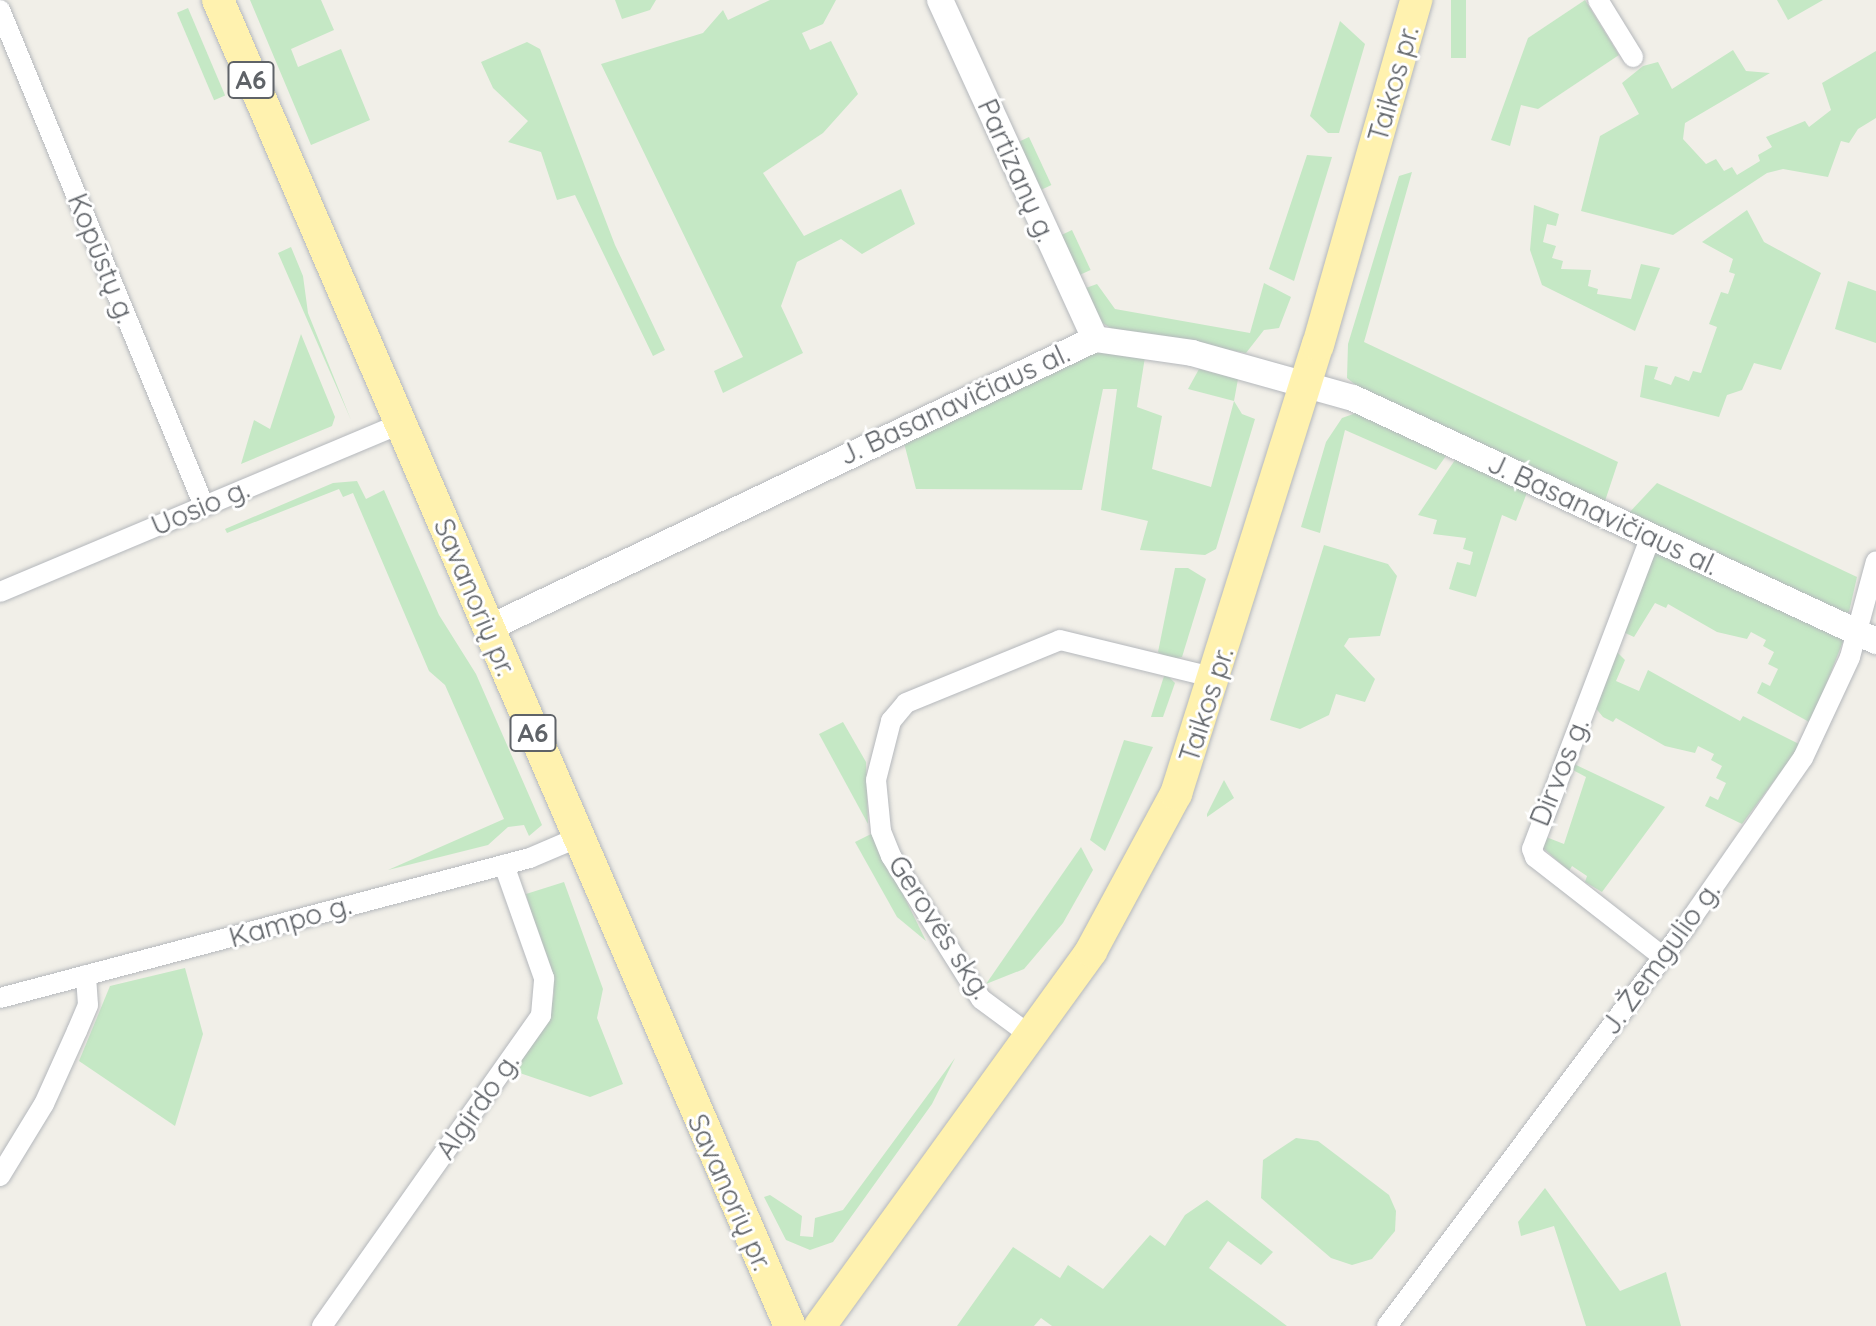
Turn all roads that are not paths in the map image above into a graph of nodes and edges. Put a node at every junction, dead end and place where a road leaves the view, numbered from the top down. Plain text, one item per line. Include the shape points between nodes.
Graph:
1 (218, 0) edge
2 (940, 0) edge
3 (1416, 0) edge
4 (1598, 0) edge
5 (0, 10) edge
6 (1633, 57) dead end
7 (1095, 339) junction
8 (1306, 383) junction
9 (400, 424) junction
10 (204, 506) junction
11 (1651, 536) junction
12 (1876, 561) edge
13 (0, 592) edge
14 (489, 628) junction
15 (1867, 637) edge
16 (1216, 678) junction
17 (577, 838) junction
18 (504, 865) junction
19 (1663, 957) junction
20 (86, 975) junction
21 (0, 998) edge
22 (1031, 1036) junction
23 (0, 1176) edge
24 (322, 1326) edge
25 (790, 1326) edge
26 (820, 1326) edge
27 (1387, 1326) edge

1 - 9 main road, Savanorių pr. / A6
2 - 7 street, Partizanų g.
3 - 8 main road, Taikos pr.
4 - 6 street
5 - 10 street, Kopūstų g.
7 - 8 street, J. Basanavičiaus al. via 1192,353
7 - 14 street, J. Basanavičiaus al.
8 - 11 street, J. Basanavičiaus al. via 1364,403
8 - 16 main road, Taikos pr.
9 - 10 street, Uosio g.
9 - 14 main road, Savanorių pr. / A6
10 - 13 street, Uosio g.
11 - 15 street, J. Basanavičiaus al.
11 - 19 street, Dirvos g. via 1532,849 1535,857
12 - 15 street, J. Žemgulio g.
14 - 17 main road, Savanorių pr. / A6
15 - 19 street, J. Žemgulio g. via 1803,758
16 - 22 main road, Taikos pr. via 1176,794 1150,848 1091,951
16 - 22 street, Gerovės skg. via 1060,640 906,703 891,721 876,780 881,831 891,856 981,999
17 - 18 street, Kampo g.
17 - 25 main road, Savanorių pr. / A6
18 - 20 street, Kampo g.
18 - 24 street, Algirdo g. via 544,978 541,1015
19 - 27 street, J. Žemgulio g.
20 - 21 street, Kampo g.
20 - 23 street via 88,1005 77,1031 44,1104
22 - 26 main road, Taikos pr.

